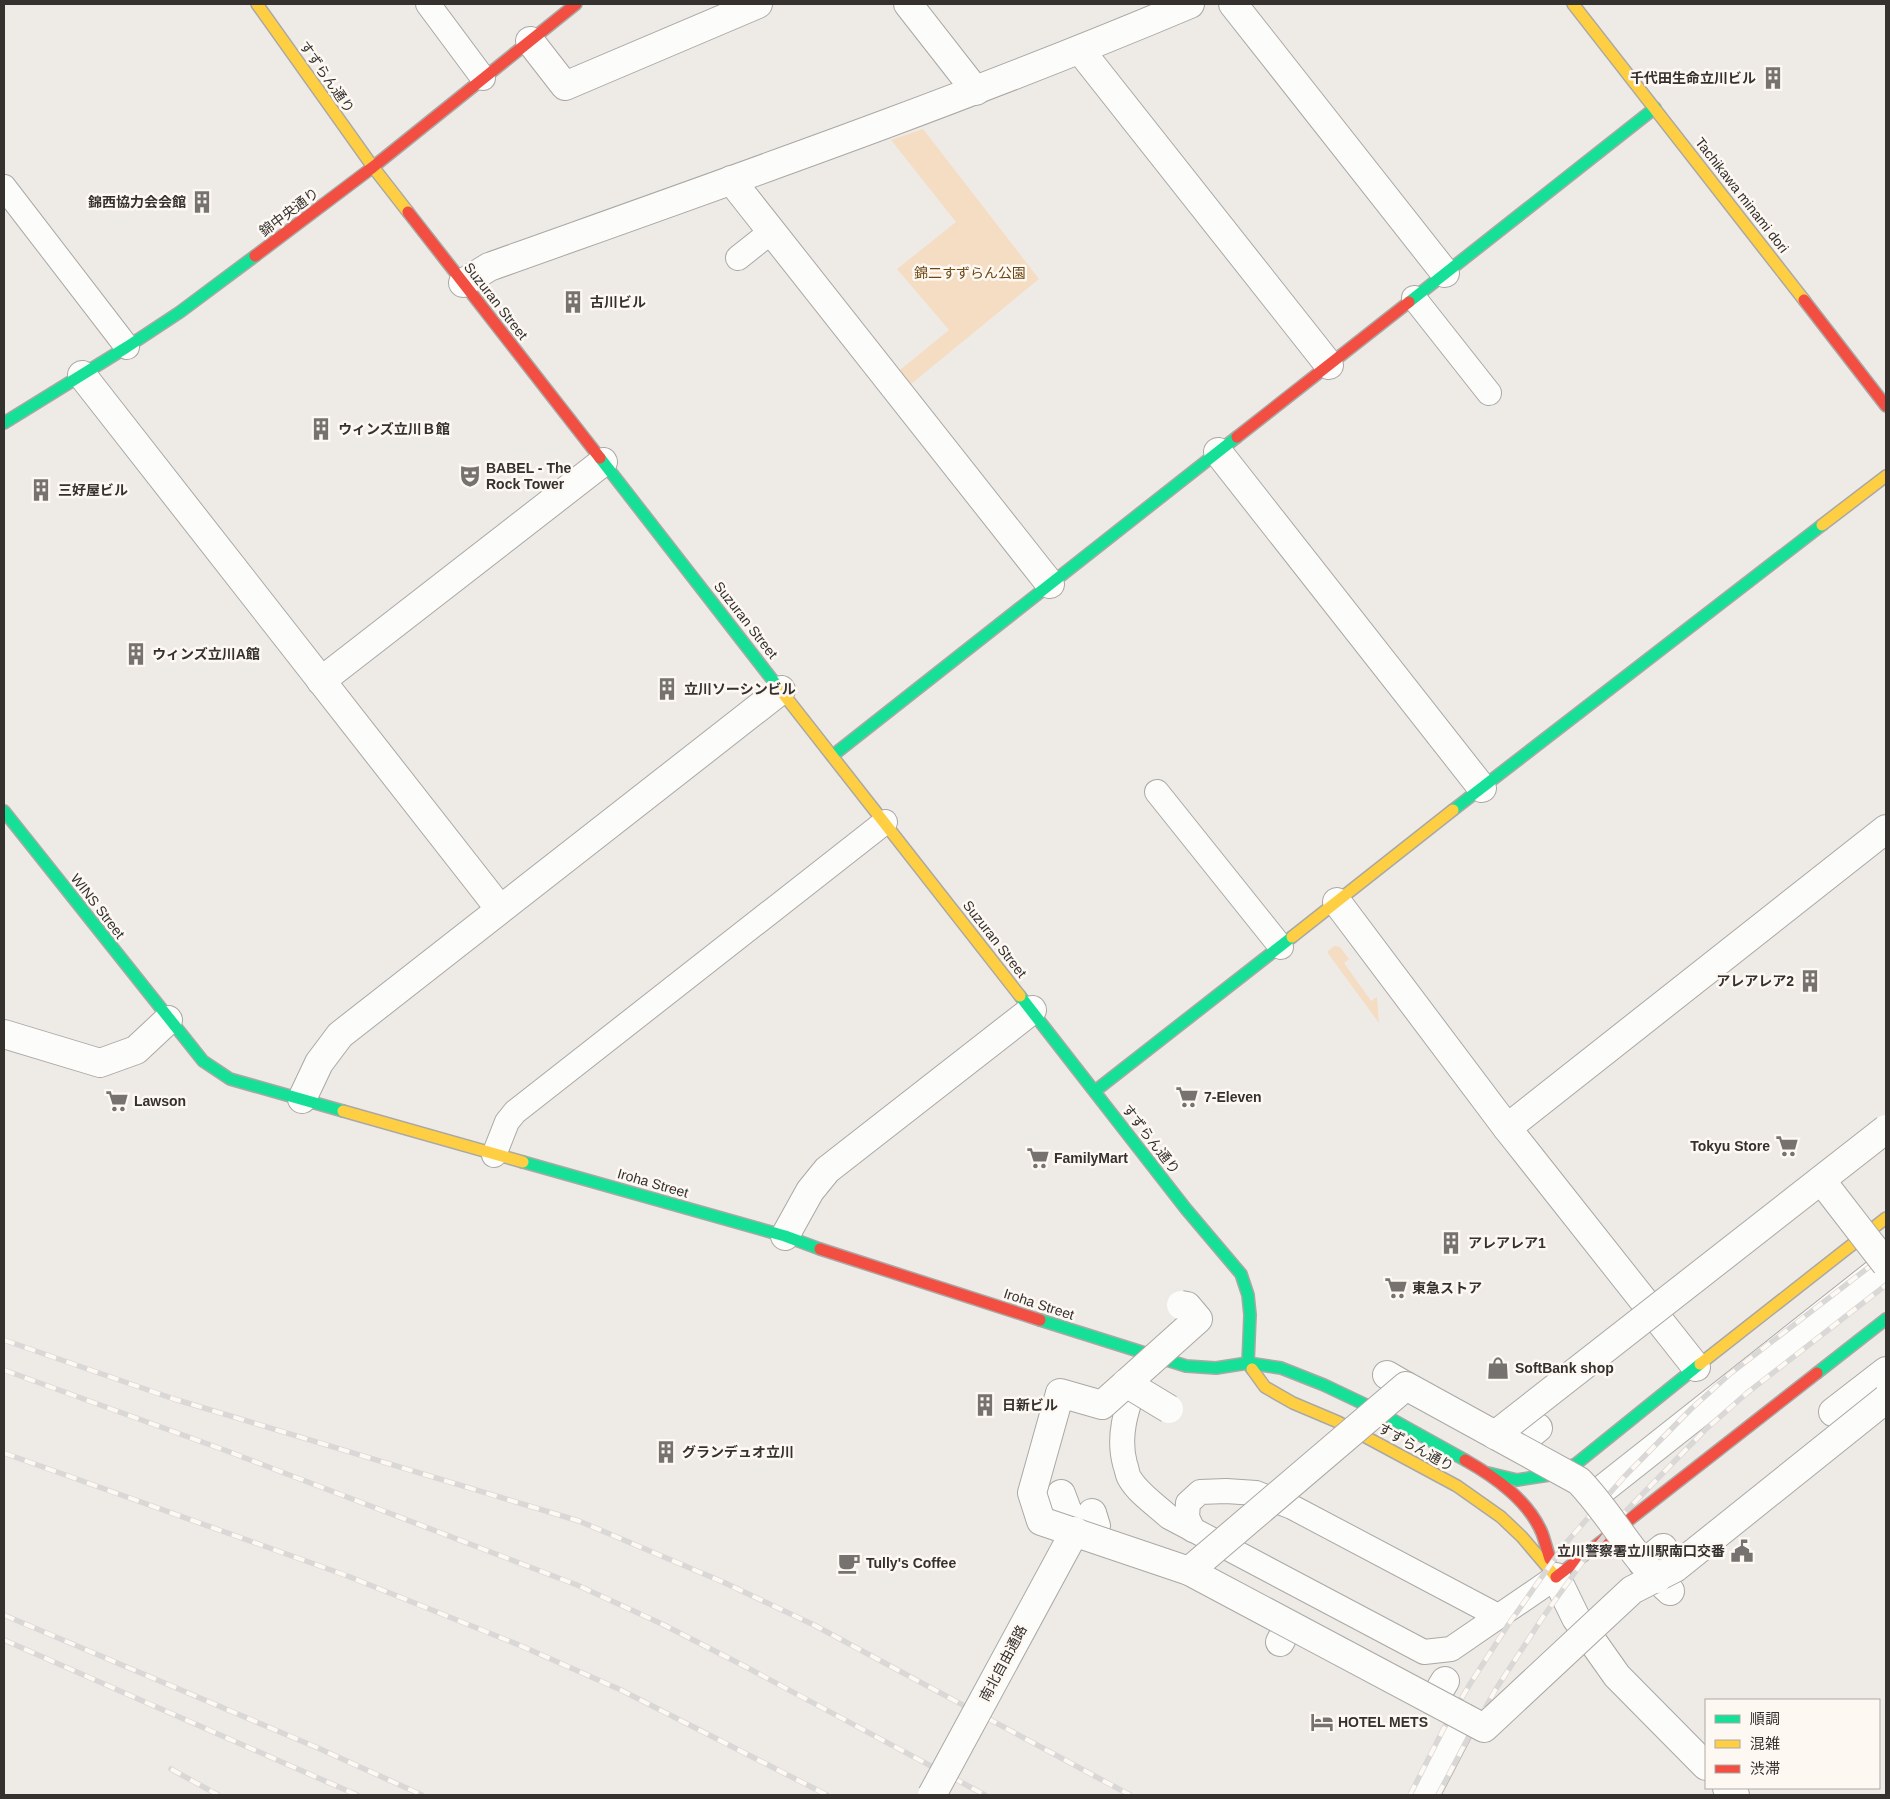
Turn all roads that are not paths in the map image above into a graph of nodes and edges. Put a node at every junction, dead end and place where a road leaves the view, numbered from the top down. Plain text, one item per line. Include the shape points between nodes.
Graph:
1 (257, 4) edge
2 (428, 4) edge
3 (576, 4) edge
4 (758, 4) edge
5 (908, 4) edge
6 (1190, 4) edge
7 (1233, 4) edge
8 (1573, 4) edge
9 (530, 41) junction
10 (1080, 50) junction
11 (483, 78) junction
12 (976, 91) junction
13 (1655, 108) junction
14 (373, 168) junction
15 (731, 180) junction
16 (4, 187) edge
17 (772, 231) junction
18 (738, 258) dead end
19 (1445, 273) junction
20 (463, 283) junction
21 (1414, 298) junction
22 (127, 347) junction
23 (1329, 365) junction
24 (82, 375) junction
25 (1489, 393) dead end
26 (1886, 406) edge
27 (4, 422) edge
28 (1218, 452) junction
29 (603, 462) junction
30 (1886, 476) edge
31 (1050, 584) junction
32 (321, 681) junction
33 (782, 690) junction
34 (832, 756) junction
35 (1482, 788) junction
36 (1157, 792) dead end
37 (4, 811) edge
38 (885, 822) junction
39 (1886, 829) edge
40 (1337, 902) junction
41 (500, 909) junction
42 (1281, 947) junction
43 (1032, 1010) junction
44 (168, 1020) junction
45 (4, 1034) edge
46 (1095, 1091) junction
47 (302, 1099) junction
48 (1507, 1128) junction
49 (1886, 1129) edge
50 (494, 1154) junction
51 (1833, 1193) junction
52 (1886, 1218) edge
53 (786, 1236) junction
54 (1886, 1265) edge
55 (1176, 1303) dead end
56 (1884, 1326) edge
57 (1146, 1354) junction
58 (1248, 1363) junction
59 (1696, 1367) junction
60 (1886, 1371) edge
61 (1126, 1383) junction
62 (1886, 1399) edge
63 (1169, 1409) dead end
64 (1834, 1412) dead end
65 (1538, 1428) dead end
66 (1506, 1441) junction
67 (1488, 1473) junction
68 (1060, 1494) dead end
69 (1594, 1496) junction
70 (1084, 1522) junction
71 (1193, 1530) junction
72 (1189, 1571) junction
73 (1658, 1571) junction
74 (1556, 1577) junction
75 (1498, 1616) junction
76 (1464, 1718) junction
77 (1705, 1765) edge
78 (932, 1795) edge
79 (1425, 1795) edge

1 - 14 street, すずらん通り
2 - 11 lane
3 - 9 street, 錦中央通り
4 - 9 street via 565,86
5 - 12 street
6 - 10 street
7 - 19 street
8 - 13 street, Tachikawa minami dori
9 - 11 street, 錦中央通り
10 - 12 street
10 - 23 street
11 - 14 street, 錦中央通り
12 - 15 street
13 - 19 street
13 - 26 street, Tachikawa minami dori
14 - 20 street, Suzuran Street
14 - 22 street, 錦中央通り via 180,312
15 - 17 street
15 - 20 street via 490,268
16 - 22 lane
17 - 18 lane
17 - 31 street
19 - 21 street
20 - 29 street, Suzuran Street
21 - 23 street
21 - 25 lane
22 - 24 street, 錦中央通り
23 - 28 street
24 - 27 street, 錦中央通り
24 - 32 street
28 - 31 street
28 - 35 street
29 - 32 street
29 - 33 street, Suzuran Street
30 - 35 street
31 - 34 street
32 - 41 street
33 - 34 street, Suzuran Street
33 - 41 street
34 - 38 street, Suzuran Street
35 - 40 street
36 - 42 lane
37 - 44 street, WINS Street
38 - 43 street, Suzuran Street
38 - 50 lane via 515,1112 507,1122
39 - 48 street
40 - 42 street
40 - 48 street
41 - 47 street via 340,1035 319,1064
42 - 46 street
43 - 46 street, Suzuran Street
43 - 53 street via 827,1170 810,1191
44 - 45 street via 136,1050 100,1062
44 - 47 street, Iroha Street via 203,1062 230,1078
46 - 58 street, すずらん通り via 1241,1274 1250,1315
47 - 50 street, Iroha Street
48 - 59 street
49 - 51 street, bridge
50 - 53 street, Iroha Street
51 - 54 street, bridge
51 - 66 street, bridge
52 - 59 street
53 - 57 street, Iroha Street via 840,1257
54 - 69 street
55 - 61 street, bridge via 1186,1306 1198,1319
56 - 74 street
57 - 58 street, Iroha Street via 1186,1366 1216,1368
57 - 71 lane via 1126,1412 1123,1456 1129,1478 1144,1495 1169,1517
58 - 67 street, すずらん通り via 1281,1368 1366,1404
58 - 74 street, すずらん通り via 1265,1387 1392,1450 1457,1486 1501,1516
59 - 67 street via 1576,1464 1549,1475 1517,1480
60 - 64 street
61 - 63 street, bridge
61 - 70 street, bridge via 1102,1405 1060,1393 1032,1493 1041,1521
62 - 73 street, bridge via 1675,1568
65 - 66 street
66 - 69 street, bridge via 1579,1481
66 - 72 street, bridge via 1388,1375
67 - 74 street via 1522,1503 1542,1531
68 - 70 street
69 - 73 street, bridge
70 - 72 street, bridge
70 - 78 street, 南北自由通路, bridge
71 - 75 lane via 1424,1652 1452,1649
71 - 75 lane via 1187,1517 1188,1503 1200,1492 1256,1494 1292,1507
72 - 76 street, bridge via 1284,1633 1439,1691
73 - 76 street, bridge via 1632,1590 1484,1728
74 - 75 lane
74 - 77 street via 1576,1618 1617,1676
76 - 79 street

